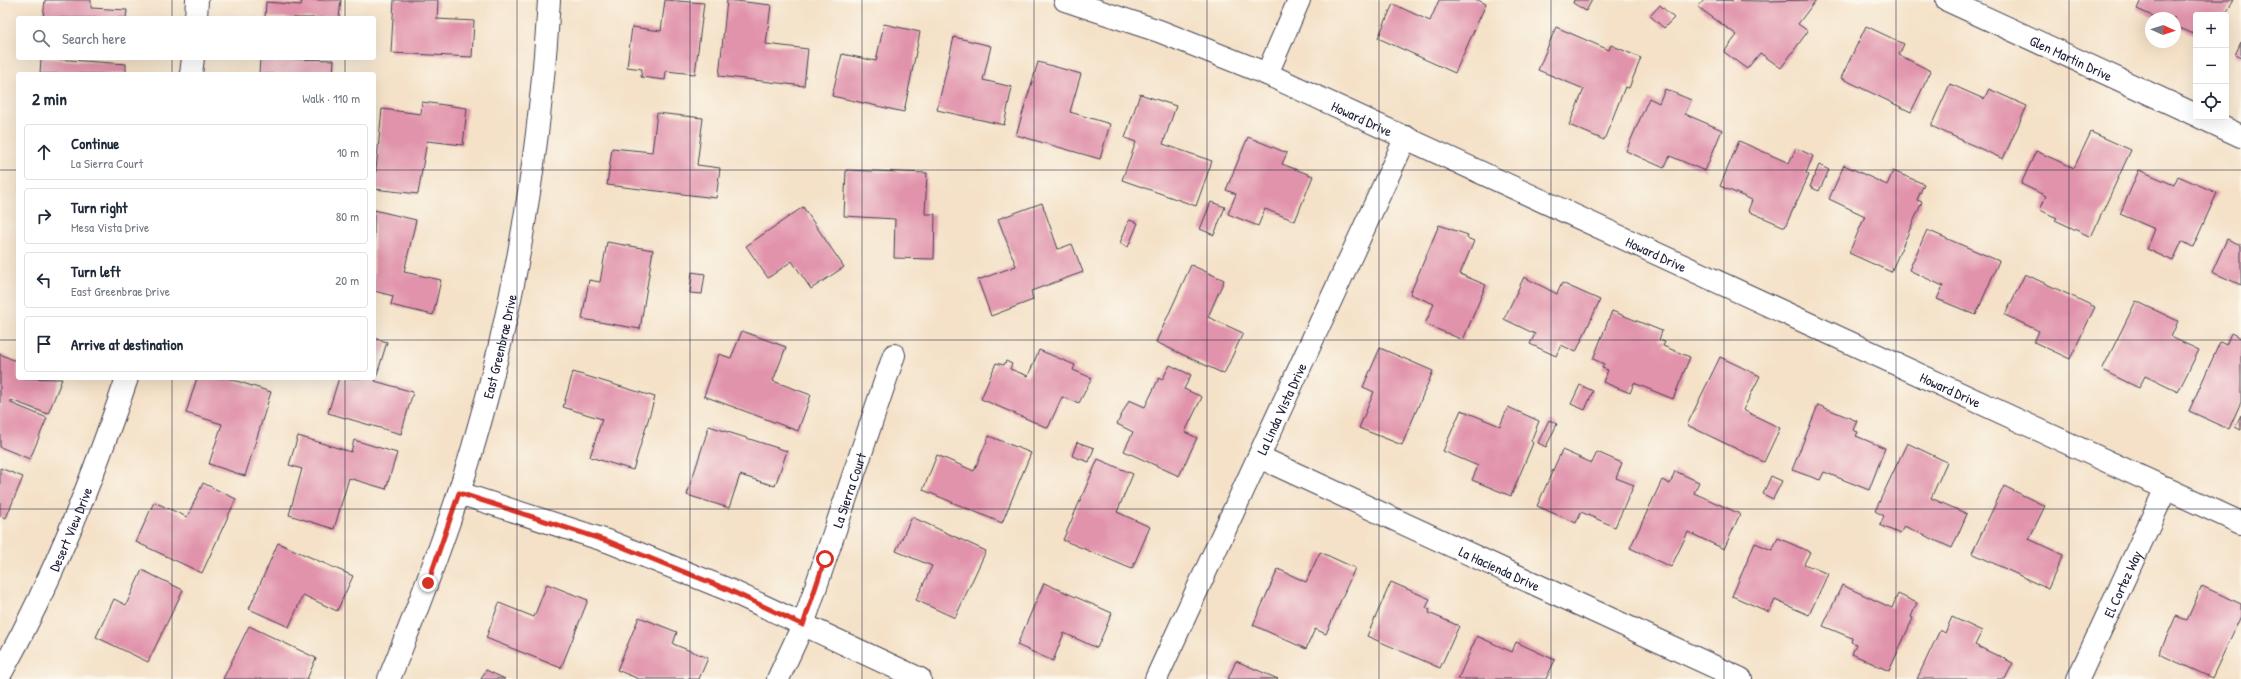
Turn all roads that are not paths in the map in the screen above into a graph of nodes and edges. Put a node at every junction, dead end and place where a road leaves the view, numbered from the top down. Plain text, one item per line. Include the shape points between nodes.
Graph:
1 (197, 0) edge
2 (549, 0) edge
3 (1065, 0) edge
4 (1298, 0) edge
5 (1947, 0) edge
6 (196, 16) edge
7 (193, 60) edge
8 (191, 72) edge
9 (1267, 74) junction
10 (2193, 114) edge
11 (2206, 120) edge
12 (2241, 136) edge
13 (1406, 137) junction
14 (894, 356) dead end
15 (126, 380) edge
16 (1259, 456) junction
17 (2166, 488) junction
18 (459, 493) junction
19 (2241, 523) edge
20 (803, 625) junction
21 (0, 675) edge
22 (389, 679) edge
23 (778, 679) edge
24 (920, 679) edge
25 (1156, 679) edge
26 (1741, 679) edge
27 (2078, 679) edge

1 - 6 street
2 - 18 street, East Greenbrae Drive via 544,76 529,201 505,325 474,446
3 - 9 street, Howard Drive via 1159,31
4 - 9 street
5 - 10 street, Glen Martin Drive
7 - 8 street
9 - 13 street, Howard Drive
11 - 12 street
13 - 16 street, La Linda Vista Drive
13 - 17 street, Howard Drive
14 - 20 street, La Sierra Court
15 - 21 street, Desert View Drive via 101,456 64,546 20,640
16 - 25 street, La Linda Vista Drive
16 - 26 street, La Hacienda Drive
17 - 19 street, Howard Drive
17 - 27 street, El Cortez Way
18 - 20 street via 610,542 729,590
18 - 22 street, East Greenbrae Drive via 428,583
20 - 23 street, La Sierra Court
20 - 24 street

